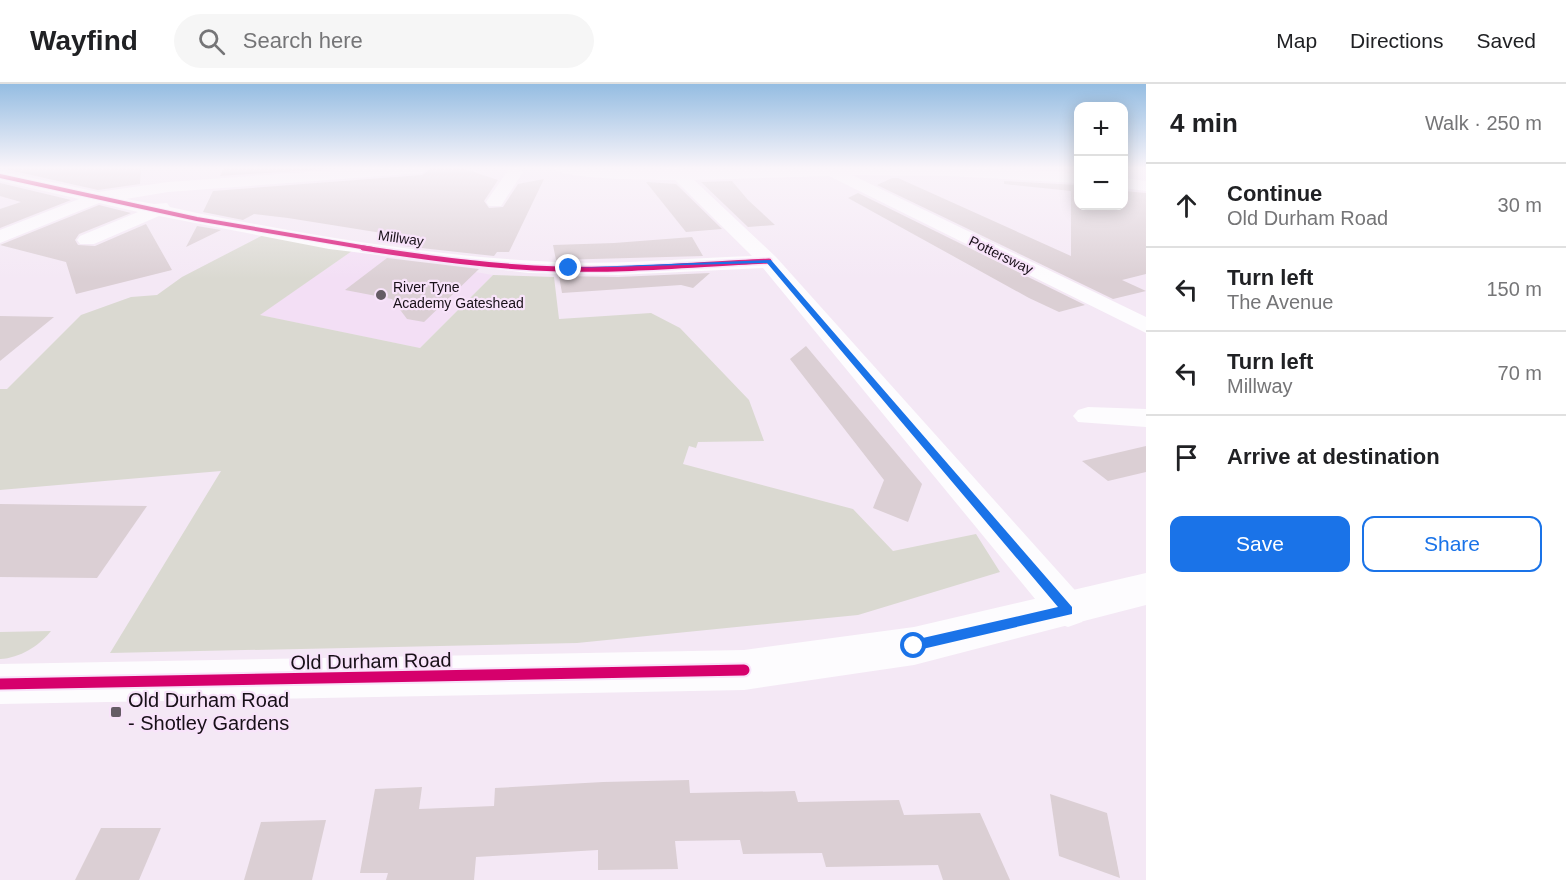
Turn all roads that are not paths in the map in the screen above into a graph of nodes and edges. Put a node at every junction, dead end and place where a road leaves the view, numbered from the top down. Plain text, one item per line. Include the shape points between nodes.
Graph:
1 (78, 205) edge
2 (133, 205) edge
3 (161, 205) edge
4 (711, 205) edge
5 (900, 205) edge
6 (158, 210) junction
7 (56, 234) dead end
8 (0, 237) edge
9 (87, 240) junction
10 (119, 248) dead end
11 (769, 261) junction
12 (1146, 326) edge
13 (1088, 416) dead end
14 (1146, 418) edge
15 (1146, 589) edge
16 (1068, 610) junction
17 (0, 684) edge

1 - 8 street
2 - 6 street, Millway
3 - 6 street
4 - 11 street
5 - 12 street, Pottersway
6 - 9 street
6 - 11 street, Millway via 413,254 529,267
7 - 9 street
9 - 10 street
11 - 16 street
13 - 14 street
15 - 16 street, Old Durham Road
16 - 17 street, Old Durham Road via 914,646 744,670

